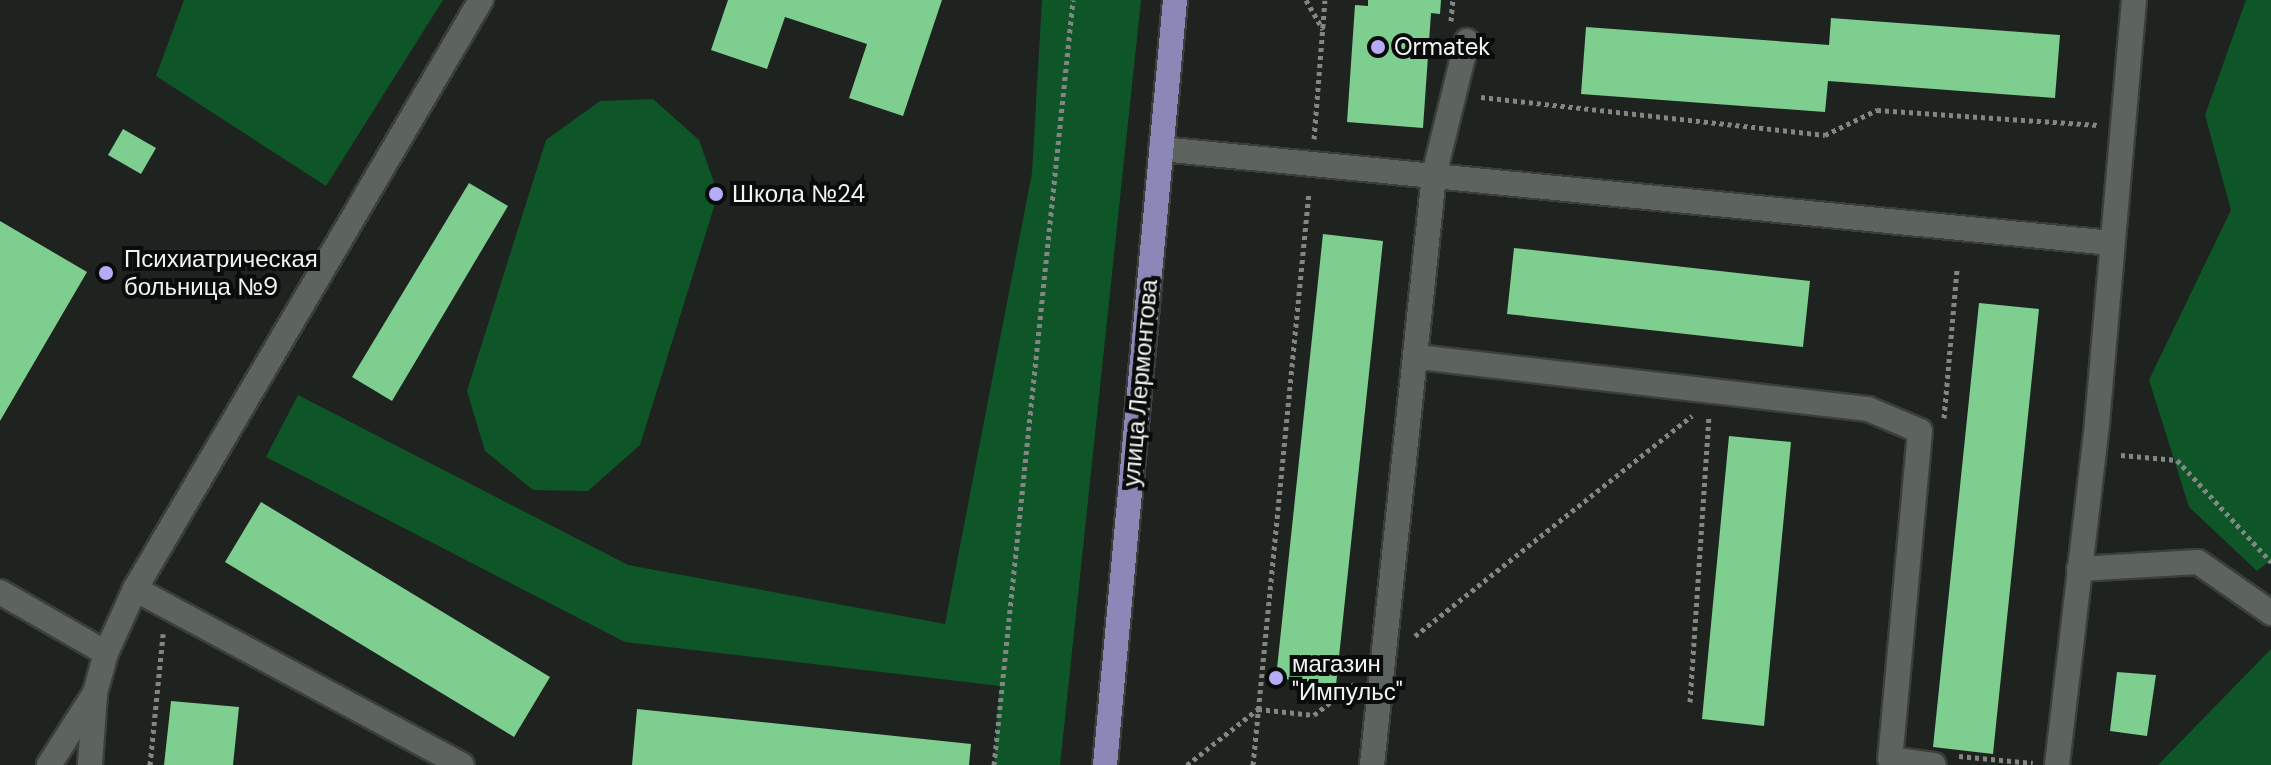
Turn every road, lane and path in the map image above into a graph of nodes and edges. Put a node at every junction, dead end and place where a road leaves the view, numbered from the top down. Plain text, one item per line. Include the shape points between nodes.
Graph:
1 (481, 0) edge
2 (1073, 0) edge
3 (1175, 0) edge
4 (1306, 0) edge
5 (1325, 0) edge
6 (2134, 0) edge
7 (1323, 30) junction
8 (1467, 41) dead end
9 (1454, 95) junction
10 (2099, 126) dead end
11 (1328, 143) dead end
12 (1161, 149) junction
13 (1312, 152) junction
14 (1434, 175) junction
15 (2111, 243) junction
16 (1957, 268) dead end
17 (1418, 357) junction
18 (1710, 402) dead end
19 (1697, 412) dead end
20 (1944, 424) dead end
21 (2106, 454) dead end
22 (2271, 562) edge
23 (2079, 569) junction
24 (135, 589) junction
25 (0, 592) edge
26 (166, 606) junction
27 (2271, 613) edge
28 (106, 653) junction
29 (1384, 660) junction
30 (95, 693) junction
31 (1690, 702) dead end
32 (1258, 709) junction
33 (1940, 760) edge
34 (2046, 764) edge
35 (49, 765) edge
36 (90, 765) edge
37 (150, 765) edge
38 (462, 765) edge
39 (994, 765) edge
40 (1105, 765) edge
41 (1187, 765) edge
42 (1253, 765) edge
43 (1372, 765) edge

1 - 24 street
2 - 39 path
3 - 12 main road, улица Лермонтова
4 - 7 path
5 - 7 path
6 - 15 street
7 - 13 path
8 - 9 street
9 - 10 path via 1825,135 1877,110
9 - 14 street
11 - 13 path
12 - 13 street
12 - 40 main road, улица Лермонтова
13 - 14 street
13 - 32 path
14 - 15 street
14 - 17 street
15 - 23 street
16 - 20 path
17 - 29 street
17 - 33 street via 1868,409 1920,431 1890,759
18 - 31 path
19 - 29 path
21 - 22 path via 2177,460
23 - 27 street via 2198,562
23 - 34 street
24 - 26 street
24 - 28 street
25 - 28 street
26 - 37 path
26 - 38 street
28 - 30 street
29 - 32 path via 1314,715
29 - 43 street
30 - 35 street
30 - 36 street
32 - 41 path
32 - 42 path
33 - 34 path

